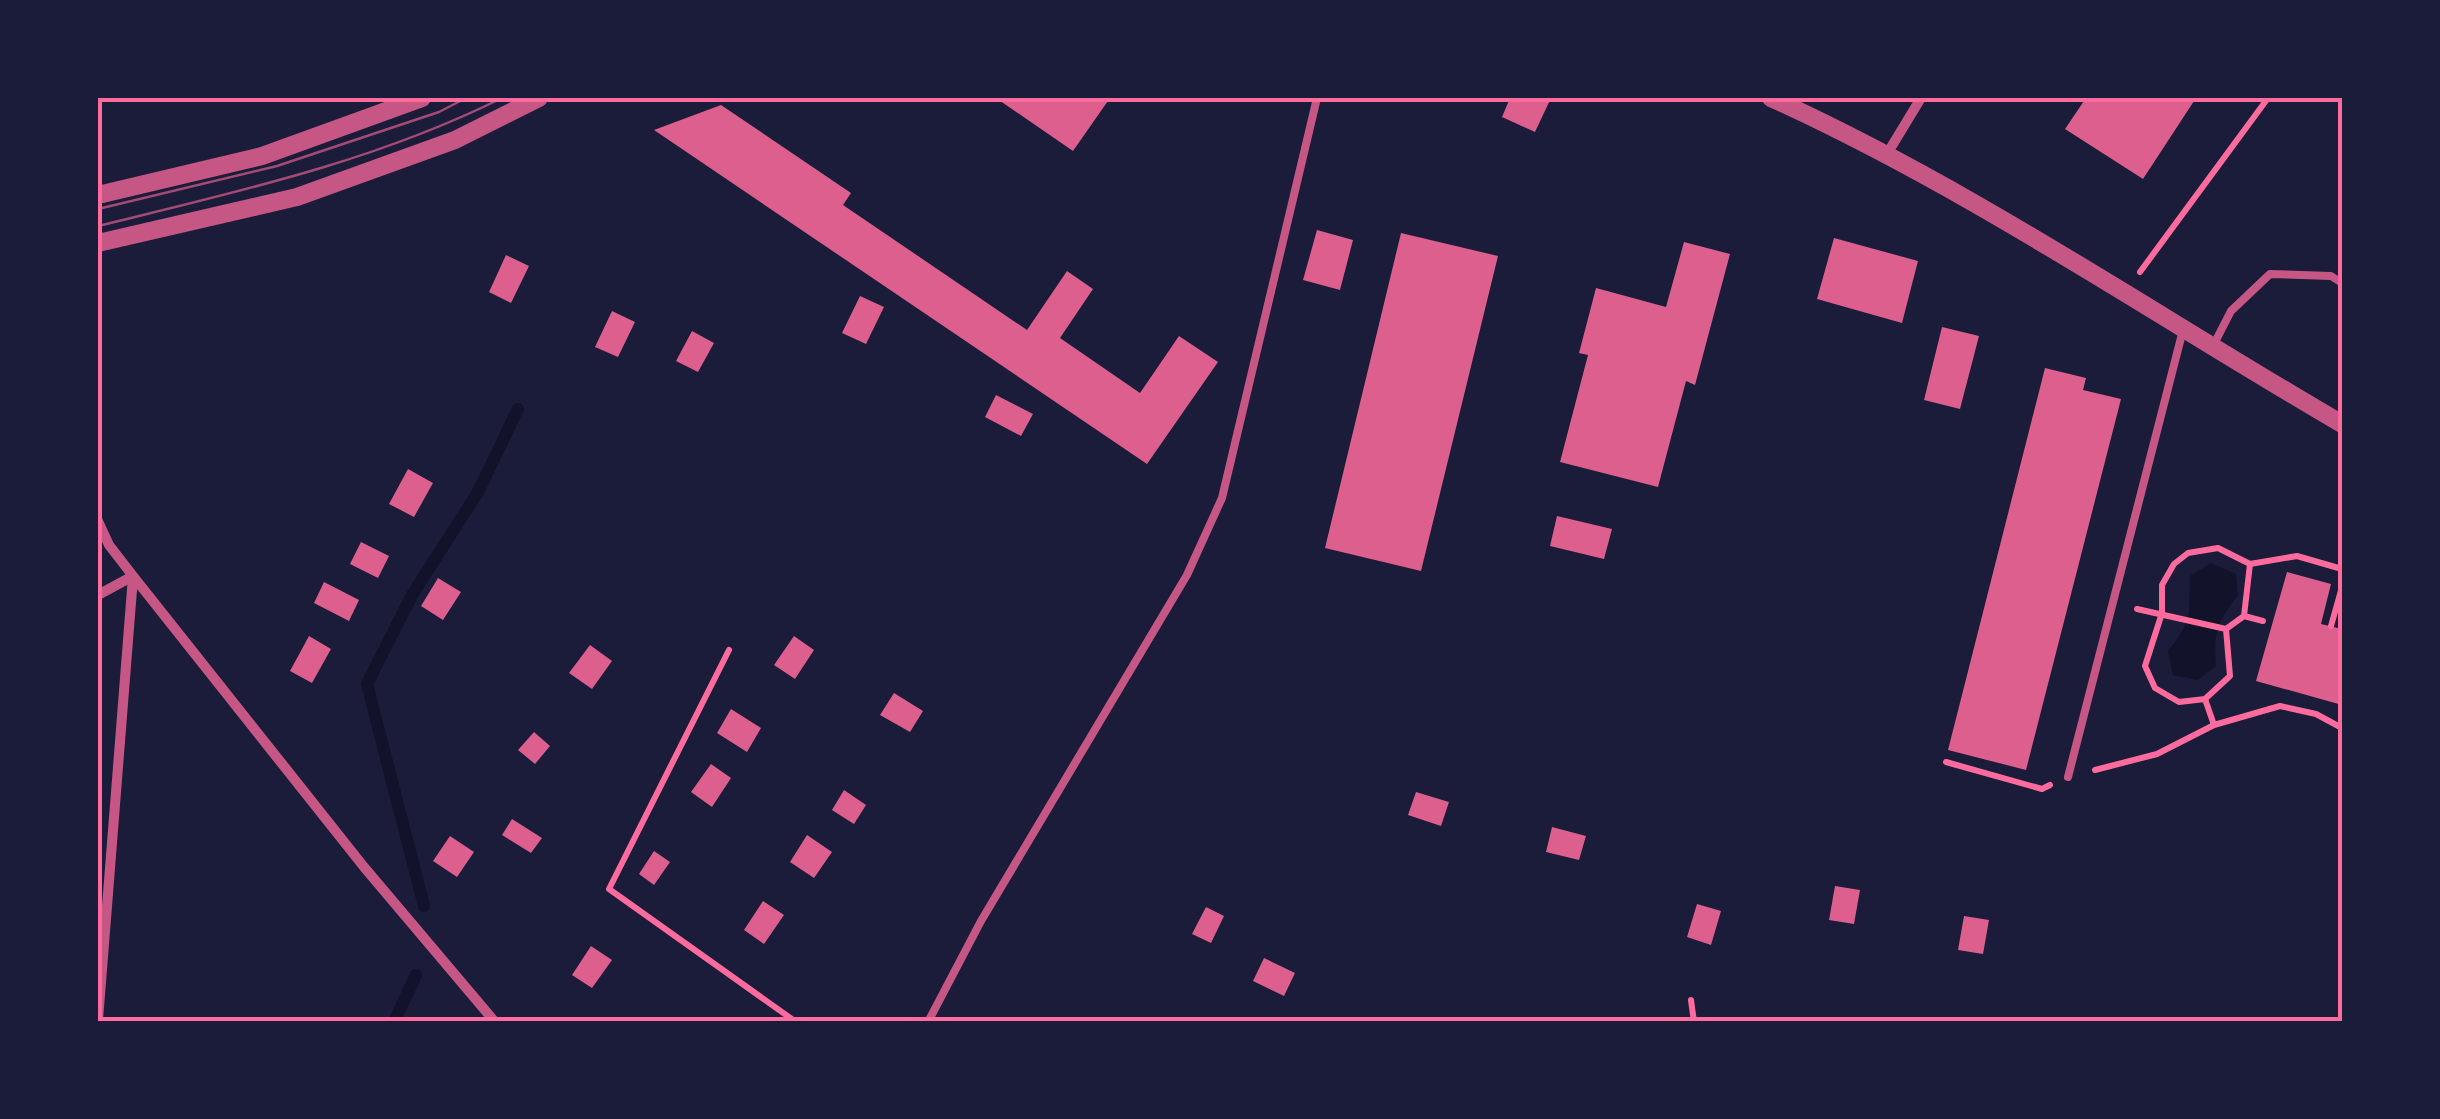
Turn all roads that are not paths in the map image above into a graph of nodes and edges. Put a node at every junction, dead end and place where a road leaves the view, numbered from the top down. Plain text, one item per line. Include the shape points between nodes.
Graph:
1 (422, 98) edge
2 (539, 98) edge
3 (1317, 98) edge
4 (1771, 98) edge
5 (1920, 98) edge
6 (1886, 154) junction
7 (98, 195) edge
8 (98, 244) edge
9 (2342, 283) edge
10 (2182, 330) junction
11 (2211, 348) junction
12 (2342, 424) edge
13 (98, 522) edge
14 (133, 576) junction
15 (98, 595) edge
16 (2068, 777) road end
17 (98, 1020) edge
18 (495, 1022) edge
19 (928, 1022) edge

1 - 7 street via 262,156
2 - 8 street via 455,140 297,197
3 - 19 lane via 1222,498 1187,574 980,921
4 - 6 street
5 - 6 street
6 - 10 street via 2039,239
9 - 11 lane via 2331,276 2270,274 2231,311
10 - 11 street
10 - 16 lane
11 - 12 street
13 - 14 street
14 - 15 street
14 - 17 street
14 - 18 street

